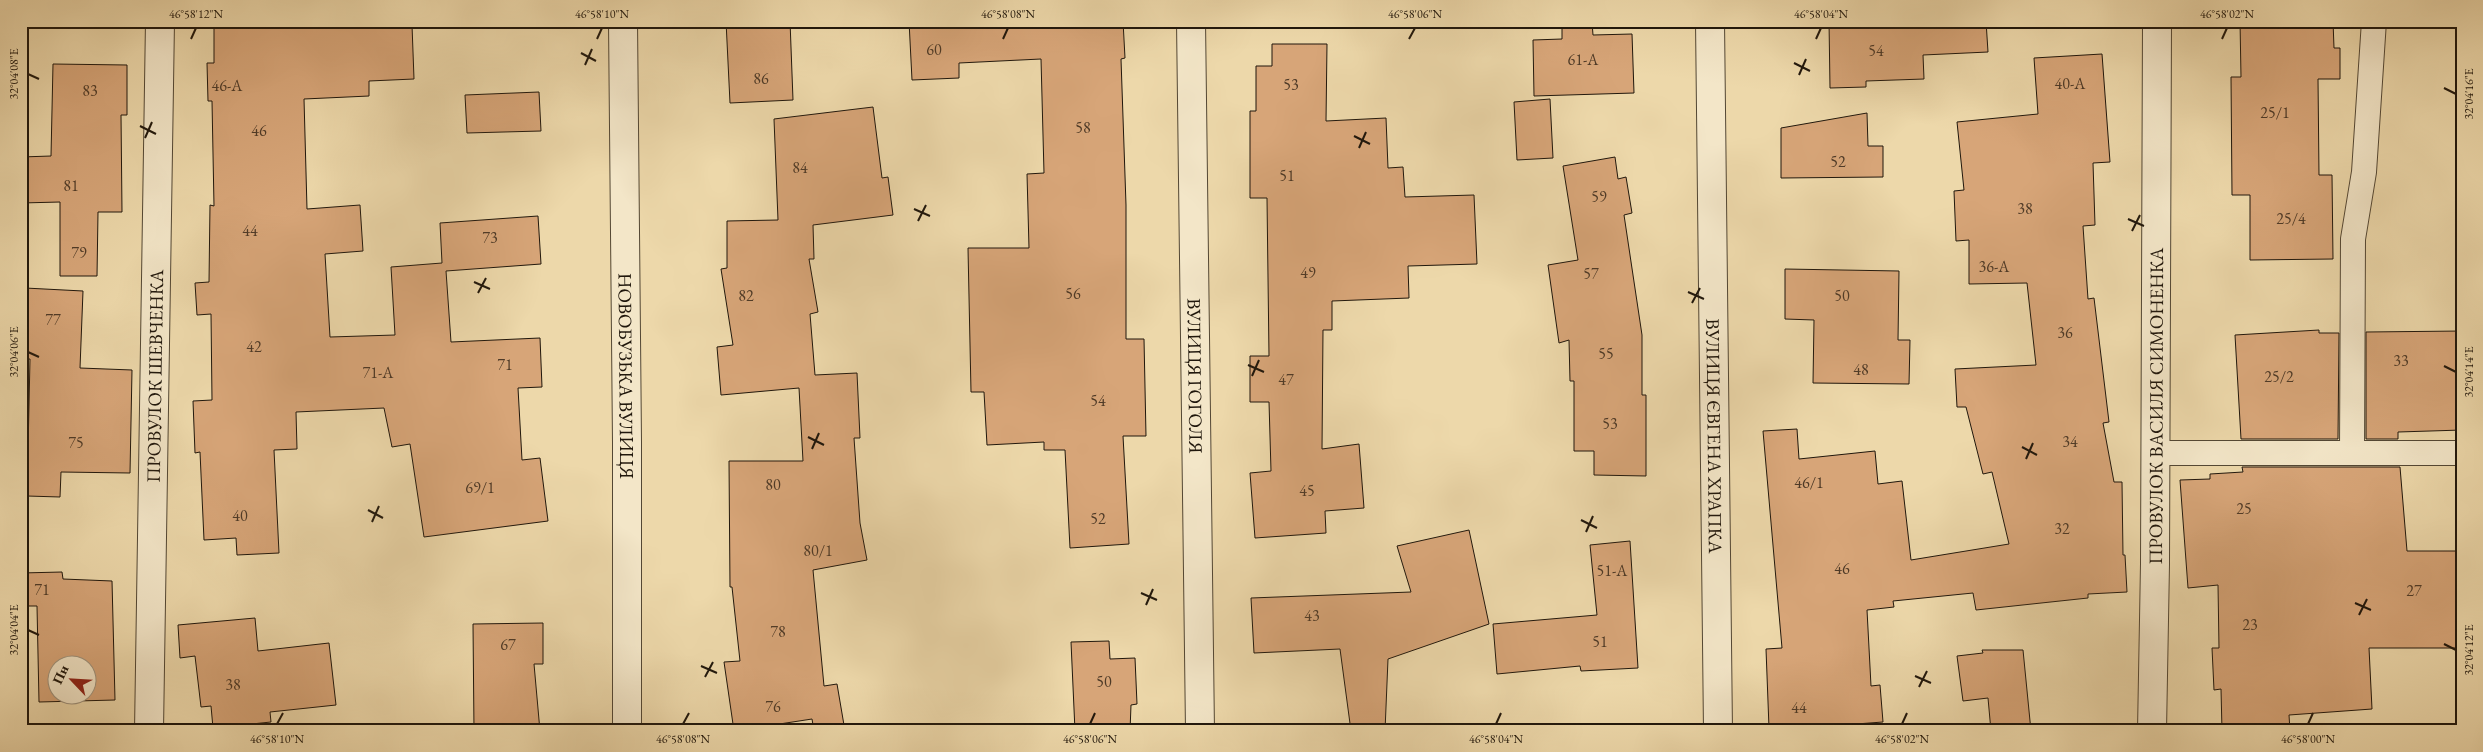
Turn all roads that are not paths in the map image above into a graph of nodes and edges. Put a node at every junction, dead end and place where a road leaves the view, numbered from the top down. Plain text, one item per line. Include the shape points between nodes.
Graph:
1 (160, 21) edge
2 (623, 21) edge
3 (1191, 21) edge
4 (1710, 21) edge
5 (2157, 21) edge
6 (2374, 21) edge
7 (2156, 453) junction
8 (2352, 453) junction
9 (2462, 453) edge
10 (149, 731) edge
11 (627, 731) edge
12 (1200, 731) edge
13 (1718, 731) edge
14 (2152, 731) edge

1 - 10 street, ПРОВУЛОК ШЕВЧЕНКА
2 - 11 street, НОВОБУЗЬКА ВУЛИЦЯ
3 - 12 street, ВУЛИЦЯ ГОГОЛЯ
4 - 13 street, ВУЛИЦЯ ЄВГЕНА ХРАПКА
5 - 7 street, ПРОВУЛОК ВАСИЛЯ СИМОНЕНКА
6 - 8 lane via 2364,172 2353,239
7 - 8 lane
7 - 14 street, ПРОВУЛОК ВАСИЛЯ СИМОНЕНКА
8 - 9 lane

